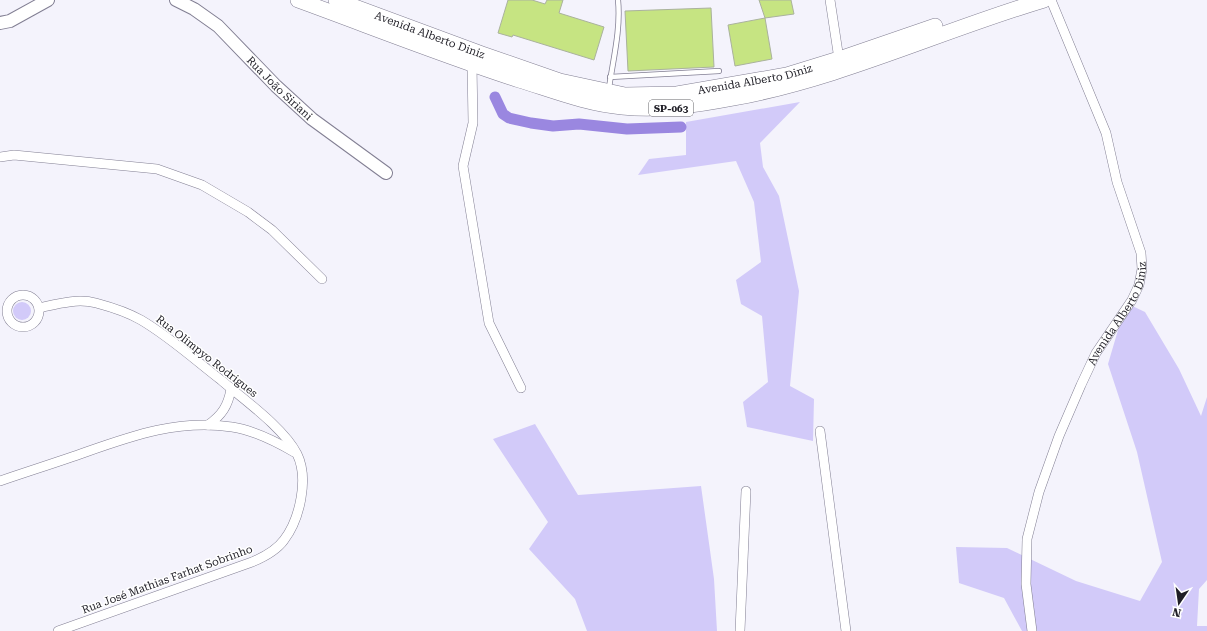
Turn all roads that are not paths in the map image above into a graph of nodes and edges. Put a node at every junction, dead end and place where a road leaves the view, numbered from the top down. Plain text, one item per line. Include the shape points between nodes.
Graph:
1 (48, 0) edge
2 (176, 0) edge
3 (298, 0) edge
4 (336, 0) edge
5 (618, 0) edge
6 (830, 0) edge
7 (1011, 0) edge
8 (1044, 0) edge
9 (1051, 0) edge
10 (0, 23) edge
11 (839, 59) junction
12 (472, 65) junction
13 (719, 71) dead end
14 (610, 77) junction
15 (608, 92) junction
16 (0, 157) edge
17 (386, 173) dead end
18 (322, 279) dead end
19 (39, 308) dead end
20 (521, 388) dead end
21 (231, 389) junction
22 (208, 424) junction
23 (820, 431) dead end
24 (296, 453) junction
25 (0, 481) edge
26 (746, 491) dead end
27 (58, 631) edge
28 (740, 631) edge
29 (846, 631) edge
30 (1032, 631) edge

1 - 10 street via 10,21
2 - 17 street, Rua João Siriani via 218,26 312,119
3 - 12 main road, Avenida Alberto Diniz / SP-063
4 - 15 main road, Avenida Alberto Diniz / SP-063 via 560,81
5 - 14 lane via 619,10
6 - 11 street
7 - 11 main road, Avenida Alberto Diniz / SP-063
8 - 12 main road, Avenida Alberto Diniz / SP-063 via 812,80 759,93 672,108 620,107 591,101
9 - 30 street, Avenida Alberto Diniz via 1106,133 1117,182 1141,254 1142,269 1139,285 1132,300 1096,353 1081,385 1039,492 1027,539 1026,558 1026,584
11 - 15 main road, Avenida Alberto Diniz / SP-063 via 787,75 677,94 647,96
12 - 20 street, Avenida Alberto Diniz via 473,124 464,166 489,323
13 - 14 lane
14 - 15 lane
16 - 18 street via 14,155 157,168 202,185 248,212 272,230
19 - 21 street, Rua Olimpyo Rodrigues via 63,302 94,302 118,310 141,320 164,336
21 - 22 street via 225,410
21 - 24 street, Rua Olimpyo Rodrigues via 282,433
22 - 24 street via 239,429
22 - 25 street via 176,425 136,434
23 - 29 street
24 - 27 street, Rua José Mathias Farhat Sobrinho via 303,473 296,517 284,540 271,553
26 - 28 street

